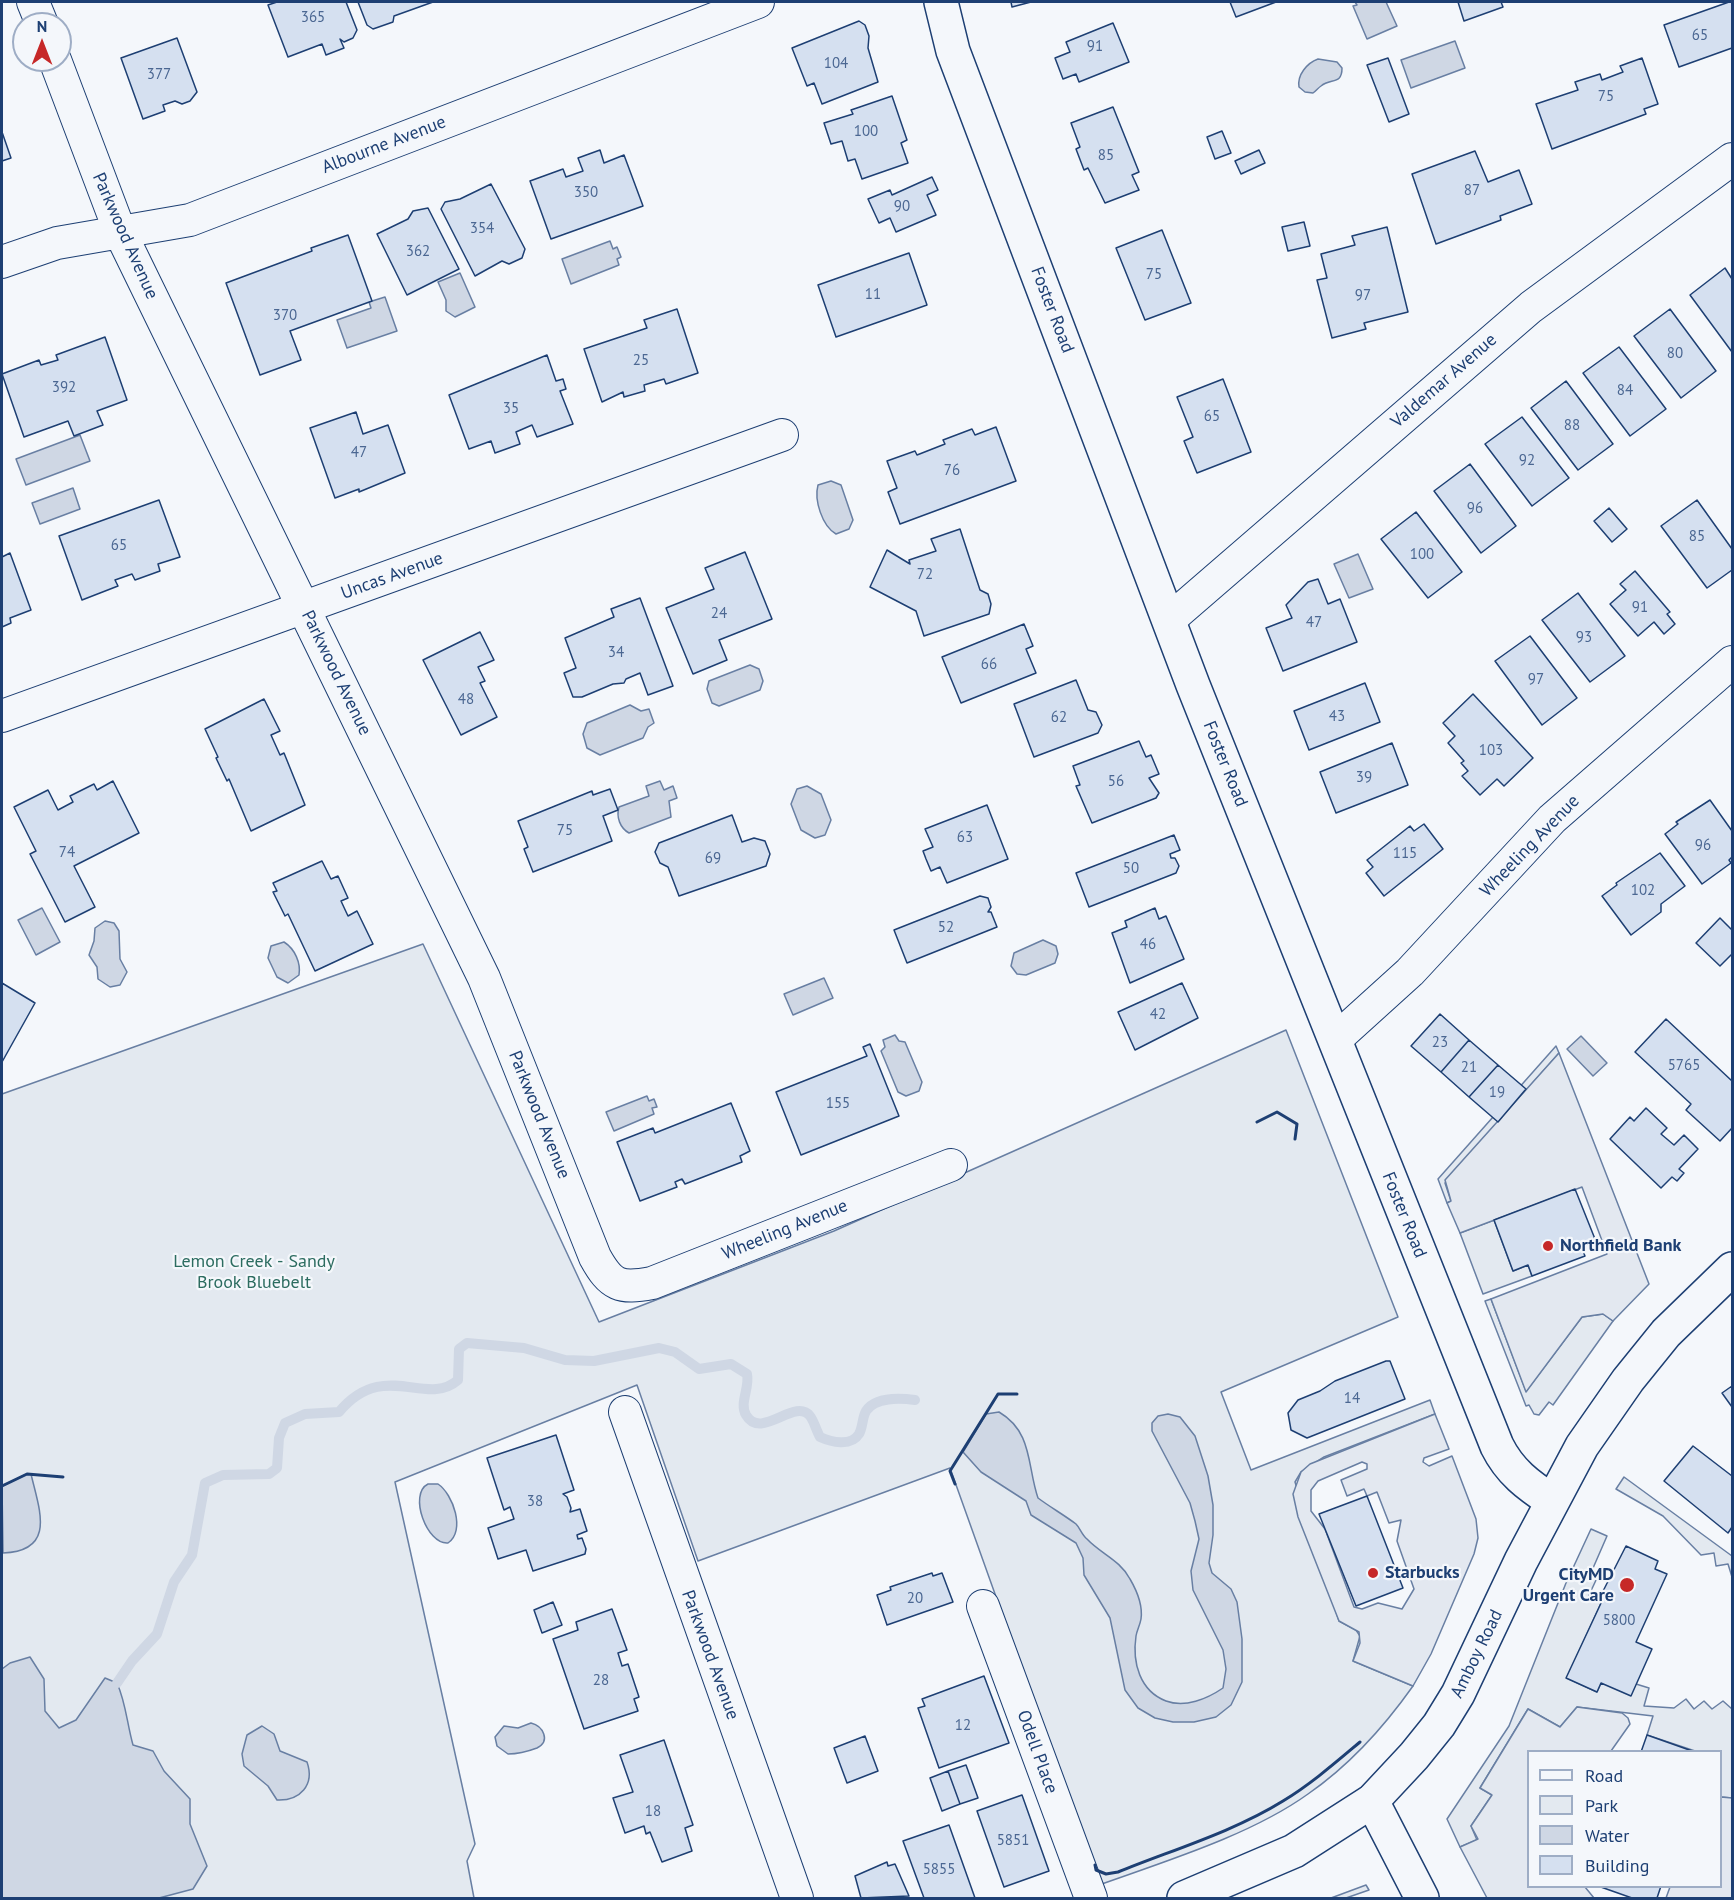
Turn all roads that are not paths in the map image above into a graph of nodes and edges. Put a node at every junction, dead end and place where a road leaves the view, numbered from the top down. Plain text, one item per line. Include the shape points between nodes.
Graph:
1 (758, 2) edge
2 (942, 2) edge
3 (60, 72) edge
4 (1732, 159) edge
5 (120, 232) junction
6 (2, 262) edge
7 (782, 435) dead end
8 (304, 608) junction
9 (1169, 620) junction
10 (1732, 662) edge
11 (2, 716) edge
12 (1336, 1039) junction
13 (951, 1165) dead end
14 (1732, 1269) edge
15 (617, 1285) joint
16 (625, 1412) dead end
17 (1552, 1501) junction
18 (983, 1606) dead end
19 (1372, 1801) junction
20 (797, 1899) edge
21 (1091, 1899) edge
22 (1184, 1899) edge
23 (1422, 1899) edge

1 - 5 street, Albourne Avenue via 190,220
2 - 9 street, Foster Road via 962,74
3 - 5 street, Parkwood Avenue
4 - 9 street, Valdemar Avenue via 1531,307
5 - 6 street, Albourne Avenue via 57,243
5 - 8 street, Parkwood Avenue
7 - 8 street, Uncas Avenue
8 - 11 street, Uncas Avenue
8 - 15 street, Parkwood Avenue via 484,978 595,1257
9 - 12 street, Foster Road
10 - 12 street, Wheeling Avenue via 1552,819 1410,972
12 - 17 street, Foster Road via 1497,1446 1505,1463 1524,1482
13 - 15 street, Wheeling Avenue via 652,1283
14 - 17 street, Amboy Road via 1666,1333 1628,1380 1582,1446
16 - 20 street, Parkwood Avenue
17 - 19 street, Amboy Road via 1458,1694 1421,1748
18 - 21 street, Odell Place
19 - 22 street, Amboy Road via 1294,1851
19 - 23 street

